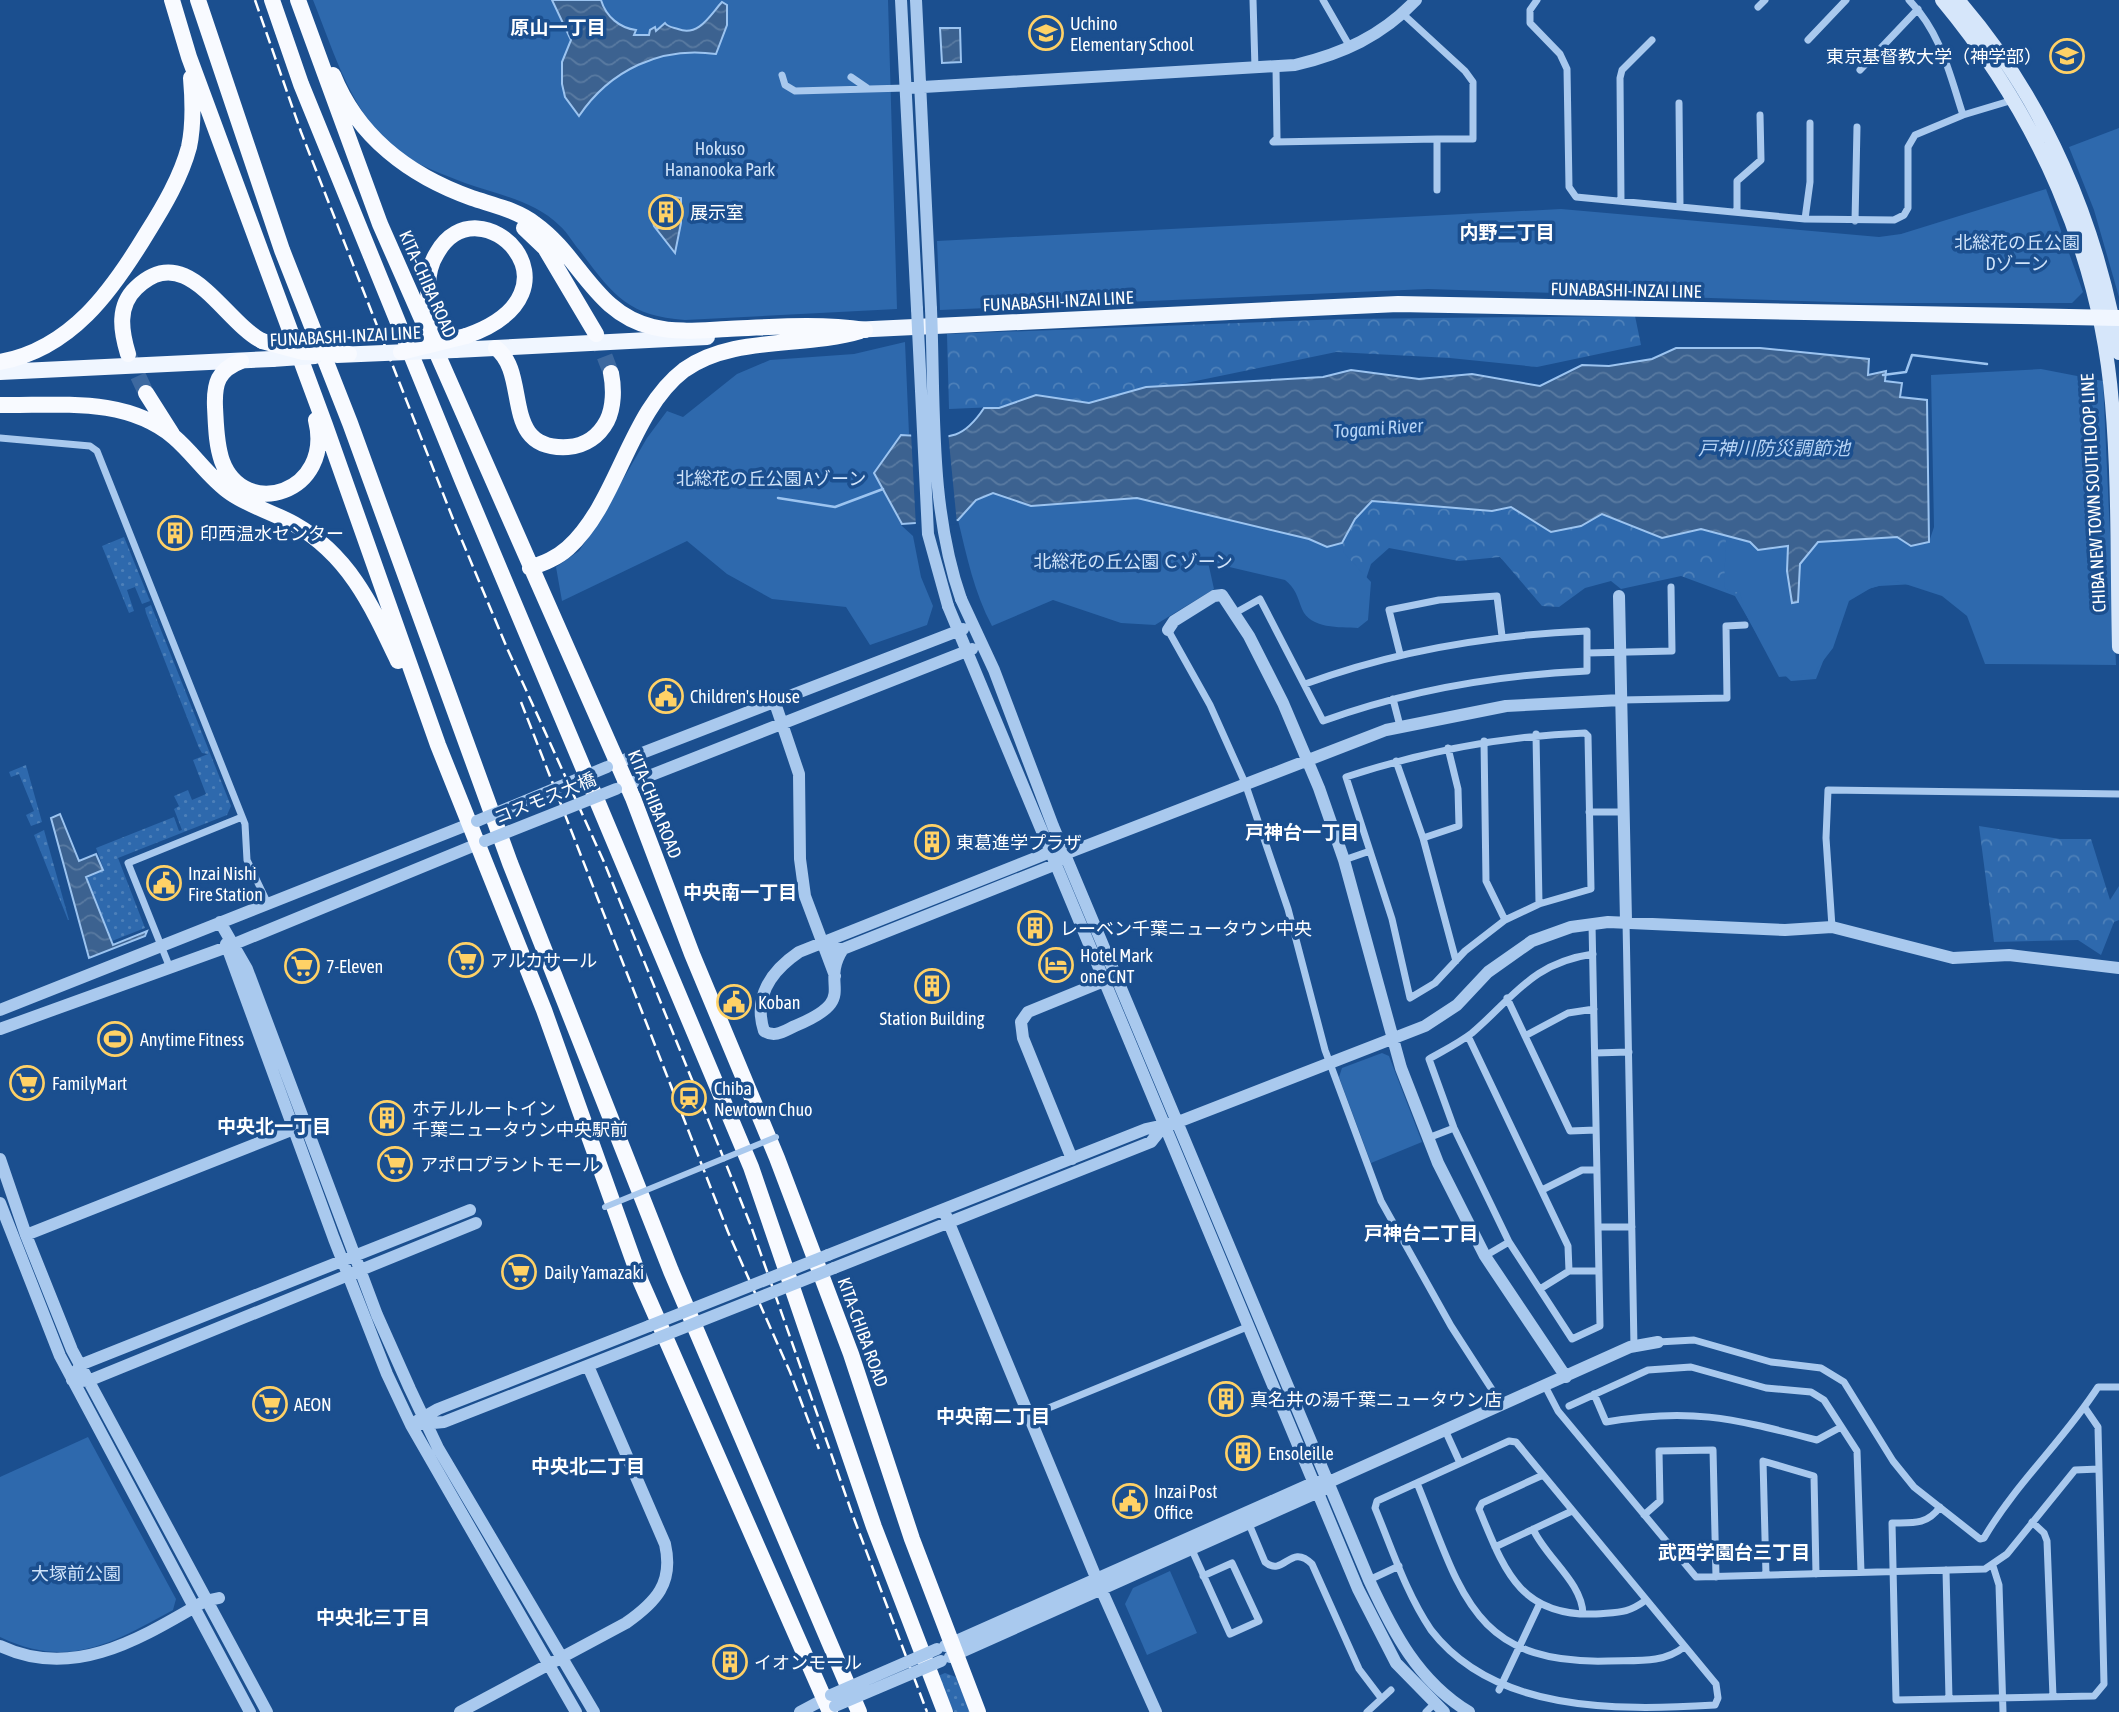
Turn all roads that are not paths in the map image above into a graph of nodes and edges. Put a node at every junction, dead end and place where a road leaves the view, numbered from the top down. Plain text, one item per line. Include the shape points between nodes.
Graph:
1 (173, 0) edge
2 (198, 0) edge
3 (272, 0) edge
4 (298, 0) edge
5 (304, 0) edge
6 (901, 0) edge
7 (916, 0) edge
8 (1253, 0) edge
9 (1323, 0) edge
10 (1416, 0) edge
11 (1537, 0) edge
12 (1765, 0) edge
13 (1846, 0) edge
14 (1909, 0) edge
15 (1942, 0) edge
16 (1958, 0) edge
17 (1758, 7) dead end
18 (1918, 9) junction
19 (1403, 14) junction
20 (1652, 40) dead end
21 (1808, 40) dead end
22 (1350, 48) junction
23 (189, 57) junction
24 (1276, 67) junction
25 (1255, 68) junction
26 (1860, 70) dead end
27 (782, 75) dead end
28 (851, 77) dead end
29 (920, 87) junction
30 (906, 88) junction
31 (871, 90) junction
32 (2021, 98) junction
33 (1679, 103) dead end
34 (1964, 114) junction
35 (1760, 115) dead end
36 (1810, 123) dead end
37 (1857, 127) dead end
38 (1437, 139) junction
39 (1437, 190) dead end
40 (474, 199) junction
41 (1620, 201) junction
42 (1680, 206) junction
43 (1737, 210) junction
44 (1805, 219) junction
45 (1855, 221) junction
46 (262, 256) junction
47 (2110, 317) edge
48 (865, 330) junction
49 (596, 334) tunnel mouth
50 (496, 348) junction
51 (401, 352) junction
52 (2119, 353) edge
53 (128, 354) tunnel mouth
54 (349, 354) junction
55 (242, 361) junction
56 (0, 362) edge
57 (0, 372) edge
58 (611, 373) tunnel mouth
59 (146, 393) tunnel mouth
60 (0, 405) edge
61 (173, 436) junction
62 (0, 438) edge
63 (501, 497) junction
64 (530, 568) junction
65 (1671, 587) dead end
66 (1619, 596) dead end
67 (1235, 613) junction
68 (973, 625) junction
69 (1745, 625) dead end
70 (1168, 630) joint
71 (957, 632) junction
72 (1502, 636) junction
73 (982, 645) junction
74 (2119, 647) edge
75 (965, 652) junction
76 (1620, 652) junction
77 (1587, 653) junction
78 (1400, 654) junction
79 (1305, 684) junction
80 (1393, 699) junction
81 (1621, 700) junction
82 (775, 703) junction
83 (783, 724) junction
84 (1400, 726) junction
85 (1536, 734) junction
86 (1484, 741) junction
87 (438, 746) junction
88 (1448, 748) junction
89 (1307, 758) junction
90 (1396, 761) junction
91 (613, 765) junction
92 (1245, 783) junction
93 (622, 787) junction
94 (2119, 794) edge
95 (1589, 812) junction
96 (1624, 812) junction
97 (242, 817) junction
98 (472, 823) junction
99 (1423, 838) junction
100 (480, 843) junction
101 (1370, 851) junction
102 (1065, 854) junction
103 (1051, 859) junction
104 (1344, 860) junction
105 (268, 904) junction
106 (1539, 904) junction
107 (1505, 920) junction
108 (1626, 921) junction
109 (220, 922) junction
110 (1592, 924) junction
111 (1832, 927) junction
112 (821, 942) junction
113 (161, 946) junction
114 (230, 946) junction
115 (843, 949) junction
116 (1593, 954) junction
117 (1455, 961) junction
118 (170, 968) junction
119 (2119, 968) edge
120 (836, 979) junction
121 (1104, 981) junction
122 (1507, 998) junction
123 (1594, 1009) junction
124 (0, 1010) edge
125 (0, 1029) edge
126 (1468, 1036) junction
127 (1525, 1036) junction
128 (1392, 1040) junction
129 (1629, 1052) junction
130 (1595, 1053) junction
131 (1330, 1065) junction
132 (1178, 1122) junction
133 (1163, 1127) junction
134 (1454, 1128) junction
135 (294, 1129) junction
136 (1596, 1130) junction
137 (776, 1137) dead end
138 (1428, 1138) junction
139 (0, 1159) edge
140 (1072, 1159) junction
141 (1597, 1170) junction
142 (1542, 1190) junction
143 (0, 1203) edge
144 (605, 1207) dead end
145 (470, 1210) dead end
146 (947, 1217) junction
147 (476, 1223) dead end
148 (1598, 1227) junction
149 (1632, 1227) junction
150 (26, 1235) junction
151 (1509, 1242) junction
152 (355, 1255) junction
153 (1485, 1256) junction
154 (342, 1261) junction
155 (360, 1270) junction
156 (1569, 1271) junction
157 (1599, 1271) junction
158 (348, 1275) junction
159 (1540, 1289) junction
160 (1247, 1327) junction
161 (1658, 1342) joint
162 (1634, 1346) junction
163 (80, 1365) junction
164 (588, 1366) junction
165 (1566, 1377) junction
166 (72, 1380) junction
167 (88, 1381) junction
168 (1545, 1386) junction
169 (2119, 1387) edge
170 (1594, 1394) junction
171 (1503, 1405) junction
172 (1569, 1406) dead end
173 (2085, 1408) junction
174 (1029, 1416) junction
175 (425, 1420) junction
176 (411, 1425) junction
177 (1841, 1427) junction
178 (1445, 1430) junction
179 (1460, 1463) junction
180 (2099, 1469) junction
181 (1543, 1475) junction
182 (1329, 1482) junction
183 (1417, 1483) junction
184 (1317, 1488) junction
185 (1940, 1507) junction
186 (1572, 1511) junction
187 (1644, 1515) junction
188 (2032, 1522) junction
189 (1249, 1524) junction
190 (1532, 1529) junction
191 (1494, 1547) junction
192 (1192, 1550) junction
193 (1399, 1566) junction
194 (1993, 1566) junction
195 (1946, 1570) junction
196 (1893, 1572) junction
197 (1861, 1573) junction
198 (1816, 1574) junction
199 (1766, 1575) junction
200 (1203, 1576) junction
201 (1716, 1577) junction
202 (1369, 1580) junction
203 (1099, 1586) junction
204 (217, 1594) dead end
205 (1646, 1600) junction
206 (1540, 1603) junction
207 (199, 1604) junction
208 (1583, 1614) junction
209 (0, 1646) edge
210 (1684, 1647) junction
211 (1519, 1648) junction
212 (946, 1652) junction
213 (561, 1657) junction
214 (548, 1665) junction
215 (1391, 1690) dead end
216 (1499, 1690) junction
217 (2053, 1697) junction
218 (1381, 1698) junction
219 (2003, 1698) junction
220 (1949, 1699) junction
221 (829, 1706) edge
222 (1435, 1710) edge
223 (1648, 1710) edge
224 (250, 1712) edge
225 (267, 1712) edge
226 (460, 1712) edge
227 (576, 1712) edge
228 (594, 1712) edge
229 (800, 1712) edge
230 (859, 1712) edge
231 (945, 1712) edge
232 (978, 1712) edge
233 (1156, 1712) edge
234 (1367, 1712) edge
235 (1469, 1712) edge
236 (2003, 1712) edge

1 - 23 highway
2 - 230 highway via 282,250 515,876 700,1342
3 - 231 highway via 301,84 458,470 751,1167 874,1527
4 - 63 highway, KITA-CHIBA ROAD via 380,224
5 - 40 highway via 338,87 370,135 425,178
6 - 30 street
7 - 29 street
8 - 25 street
9 - 22 street
10 - 19 street
11 - 41 street via 1530,10 1530,23 1560,54 1567,69 1569,187 1576,197
12 - 17 street
13 - 21 street
14 - 18 street
15 - 32 main road, CHIBA NEW TOWN SOUTH LOOP LINE
16 - 32 main road, CHIBA NEW TOWN SOUTH LOOP LINE via 1980,25
18 - 26 street
18 - 34 street via 1935,32
19 - 22 street
19 - 38 street via 1473,82 1473,139
20 - 41 street via 1622,70 1620,78
22 - 24 street
23 - 46 highway
23 - 56 highway via 193,122 188,147 172,189 132,259 114,286 73,329 51,344
24 - 25 street
24 - 38 street via 1277,138 1273,142
25 - 29 street
27 - 31 street via 785,85 795,91
28 - 31 street
29 - 30 street
29 - 68 street, bridge via 940,492 949,558
30 - 31 street
30 - 71 street, bridge via 926,507 934,564
32 - 34 street
32 - 47 main road, CHIBA NEW TOWN SOUTH LOOP LINE via 2060,189 2094,294
33 - 42 street
34 - 45 street via 1912,138 1908,147 1909,203 1904,215 1894,220
35 - 43 street via 1761,160 1737,181
36 - 44 street
37 - 45 street
38 - 39 street
40 - 48 highway via 534,223 562,248 601,300 638,323 667,330 835,325
40 - 49 highway via 515,221 545,248
41 - 42 street
42 - 43 street
43 - 44 street
44 - 45 street
46 - 55 highway via 318,430 318,452 311,471 285,491 257,493 232,478 223,463 214,388 220,374
46 - 87 highway
47 - 48 main road, FUNABASHI-INZAI LINE via 1398,304
47 - 52 main road, CHIBA NEW TOWN SOUTH LOOP LINE
47 - 74 main road, CHIBA NEW TOWN SOUTH LOOP LINE
48 - 50 main road, FUNABASHI-INZAI LINE
48 - 64 highway via 727,352 683,371 651,410 580,535 556,558
50 - 51 main road, FUNABASHI-INZAI LINE, bridge
50 - 58 highway via 507,356 513,369 516,401 527,429 546,444 584,444 602,429 612,405
51 - 54 main road, FUNABASHI-INZAI LINE, bridge
51 - 63 highway, bridge via 466,336 506,317 524,286 522,259 502,235 483,228 465,230 441,245 432,261 428,295 432,318 498,479
53 - 54 highway, bridge via 121,326 130,294 143,281 173,273 203,287 232,320 262,341 303,352
54 - 55 main road, FUNABASHI-INZAI LINE, bridge
55 - 57 main road, FUNABASHI-INZAI LINE
59 - 61 highway
60 - 61 highway via 100,406 125,411
61 - 87 highway via 231,493 294,524 344,562 379,620
62 - 97 street via 95,447
63 - 64 highway, KITA-CHIBA ROAD
64 - 91 highway, KITA-CHIBA ROAD
65 - 76 street via 1672,651
66 - 76 street
67 - 70 street via 1225,597 1214,596 1174,621
67 - 79 street via 1260,599
67 - 89 street
68 - 71 street, コスモス大橋
68 - 73 street
69 - 81 street via 1726,626 1727,698
70 - 92 street
71 - 75 street
71 - 82 street, コスモス大橋
72 - 77 street via 1587,631
72 - 78 street
72 - 78 street via 1497,596 1420,603 1389,610
73 - 75 street, コスモス大橋
73 - 102 street
75 - 83 street, コスモス大橋
75 - 103 street
76 - 77 street
76 - 81 street
77 - 80 street via 1587,671 1473,681
78 - 79 street
79 - 80 street via 1322,721
80 - 84 street
81 - 84 street via 1506,706
81 - 96 street
82 - 83 street
82 - 91 street, コスモス大橋
83 - 93 street, コスモス大橋
83 - 112 street via 799,774 802,881
84 - 89 street
85 - 86 street
85 - 95 street via 1588,736
85 - 106 street
86 - 88 street
86 - 107 street via 1486,881
87 - 98 highway
88 - 90 street
88 - 99 street via 1458,789 1459,826
89 - 92 street
89 - 104 street
90 - 99 street
90 - 101 street via 1346,777
91 - 93 highway, KITA-CHIBA ROAD
91 - 98 street, コスモス大橋, bridge
92 - 102 street
92 - 131 street via 1288,909
93 - 100 street, コスモス大橋, bridge
93 - 212 highway, KITA-CHIBA ROAD via 811,1245
94 - 111 street via 1828,790
95 - 96 street
95 - 106 street via 1591,889
96 - 108 street
97 - 105 street via 247,860
97 - 113 street via 128,863
98 - 100 highway
98 - 105 street, コスモス大橋
99 - 117 street
100 - 114 street, コスモス大橋
100 - 221 highway via 641,1282
101 - 104 street
101 - 117 street via 1410,998 1435,983
102 - 103 street
102 - 132 street
103 - 112 street
103 - 115 street
103 - 121 street
104 - 128 street
105 - 109 street, コスモス大橋
106 - 107 street
107 - 117 street
108 - 110 street
108 - 111 street via 1785,930
108 - 129 street
109 - 113 street, コスモス大橋
109 - 114 street
110 - 116 street
110 - 128 street via 1556,931 1513,952 1449,1012
111 - 119 street via 1952,958 2009,955
112 - 115 street via 831,949
112 - 120 street
112 - 120 street via 786,961 770,979 760,1008 764,1031 776,1034 819,1016 833,1002
113 - 118 street
113 - 124 street, コスモス大橋
114 - 118 street, コスモス大橋
114 - 135 street
114 - 152 street via 247,970
115 - 120 street
116 - 122 street via 1547,967
116 - 123 street
118 - 125 street, コスモス大橋
121 - 133 street
121 - 140 street via 1028,1012 1021,1022 1023,1038
122 - 126 street
122 - 127 street
123 - 127 street via 1568,1013
123 - 130 street
126 - 134 street via 1429,1059
126 - 142 street
127 - 136 street via 1570,1131
128 - 131 street
128 - 138 street
129 - 130 street
129 - 149 street
130 - 136 street
131 - 132 street
131 - 171 street via 1381,1201 1451,1325
132 - 133 street
132 - 182 street
133 - 140 street via 1146,1129
133 - 146 street via 1151,1142
133 - 160 street
134 - 138 street
134 - 151 street
135 - 150 street
135 - 154 street
136 - 141 street
137 - 144 street, bridge
138 - 153 street
139 - 150 street
140 - 146 street
141 - 142 street via 1583,1170
141 - 148 street
142 - 156 street via 1568,1246
143 - 166 street
145 - 152 street
146 - 164 street, bridge via 834,1268
146 - 174 street
146 - 175 street, bridge via 828,1255
147 - 155 street
148 - 149 street
148 - 157 street
149 - 162 street
150 - 163 street
151 - 153 street
151 - 159 street
152 - 154 street
152 - 155 street
153 - 165 street
154 - 158 street
154 - 163 street
155 - 158 street
155 - 175 street
156 - 157 street
156 - 159 street
157 - 159 street via 1600,1326 1572,1339
158 - 167 street
158 - 176 street
160 - 174 street
160 - 184 street
161 - 162 street
161 - 185 street via 1693,1340 1772,1362 1821,1368 1844,1382 1893,1461 1914,1487
162 - 165 street
163 - 166 street
163 - 167 street
164 - 175 street via 444,1422
164 - 213 street via 665,1544 668,1574 645,1610
165 - 168 street
166 - 167 street
166 - 207 street
167 - 207 street
168 - 171 street
168 - 187 street via 1558,1411
169 - 173 street via 2098,1387
170 - 172 street
170 - 177 street via 1648,1370 1691,1367 1766,1388 1811,1392 1824,1401
170 - 177 street via 1606,1422 1656,1414 1697,1414 1816,1440
171 - 178 street
173 - 180 street via 2098,1427
173 - 185 street via 2004,1506 1984,1538 1975,1538
174 - 203 street
175 - 176 street
175 - 213 street
176 - 214 street
177 - 197 street via 1857,1451
178 - 179 street
178 - 182 street
179 - 181 street via 1516,1442
179 - 183 street
180 - 188 street via 2074,1470
180 - 217 street via 2104,1684 2095,1696
181 - 186 street
181 - 191 street via 1482,1503 1479,1510
182 - 184 street
182 - 202 street
183 - 193 street via 1377,1501 1375,1508
183 - 211 street via 1462,1591 1480,1618
184 - 189 street
184 - 203 street
184 - 222 street via 1381,1639
185 - 196 street via 1923,1522 1892,1523
186 - 190 street
186 - 205 street
187 - 201 street via 1696,1577
187 - 201 street via 1660,1501 1659,1451 1713,1450
188 - 194 street
188 - 217 street via 2047,1541
189 - 192 street
189 - 218 street via 1270,1567 1295,1556 1312,1563 1359,1669
190 - 191 street
190 - 208 street via 1583,1599
191 - 206 street via 1511,1580
192 - 200 street
192 - 203 street
193 - 202 street
193 - 216 street via 1418,1610 1446,1651
194 - 195 street
194 - 219 street via 1999,1585
195 - 196 street
195 - 220 street
196 - 197 street
196 - 220 street via 1896,1700
197 - 198 street
198 - 199 street
198 - 199 street via 1814,1476 1763,1461
199 - 201 street
200 - 200 street via 1230,1634 1259,1621 1232,1563
202 - 235 street via 1407,1655 1443,1693
203 - 212 street
203 - 233 street
204 - 207 street
205 - 208 street via 1630,1612
205 - 210 street
206 - 208 street
206 - 211 street
207 - 209 street via 122,1646 90,1657 38,1658
207 - 224 street
207 - 225 street
210 - 211 street via 1666,1658 1575,1662
210 - 223 street via 1716,1684 1714,1705
211 - 216 street
212 - 221 street, bridge
212 - 232 highway, KITA-CHIBA ROAD
213 - 214 street
213 - 228 street
214 - 226 street
214 - 227 street
215 - 218 street
216 - 223 street via 1554,1708
217 - 219 street
218 - 234 street
219 - 220 street
219 - 236 street
221 - 229 street

